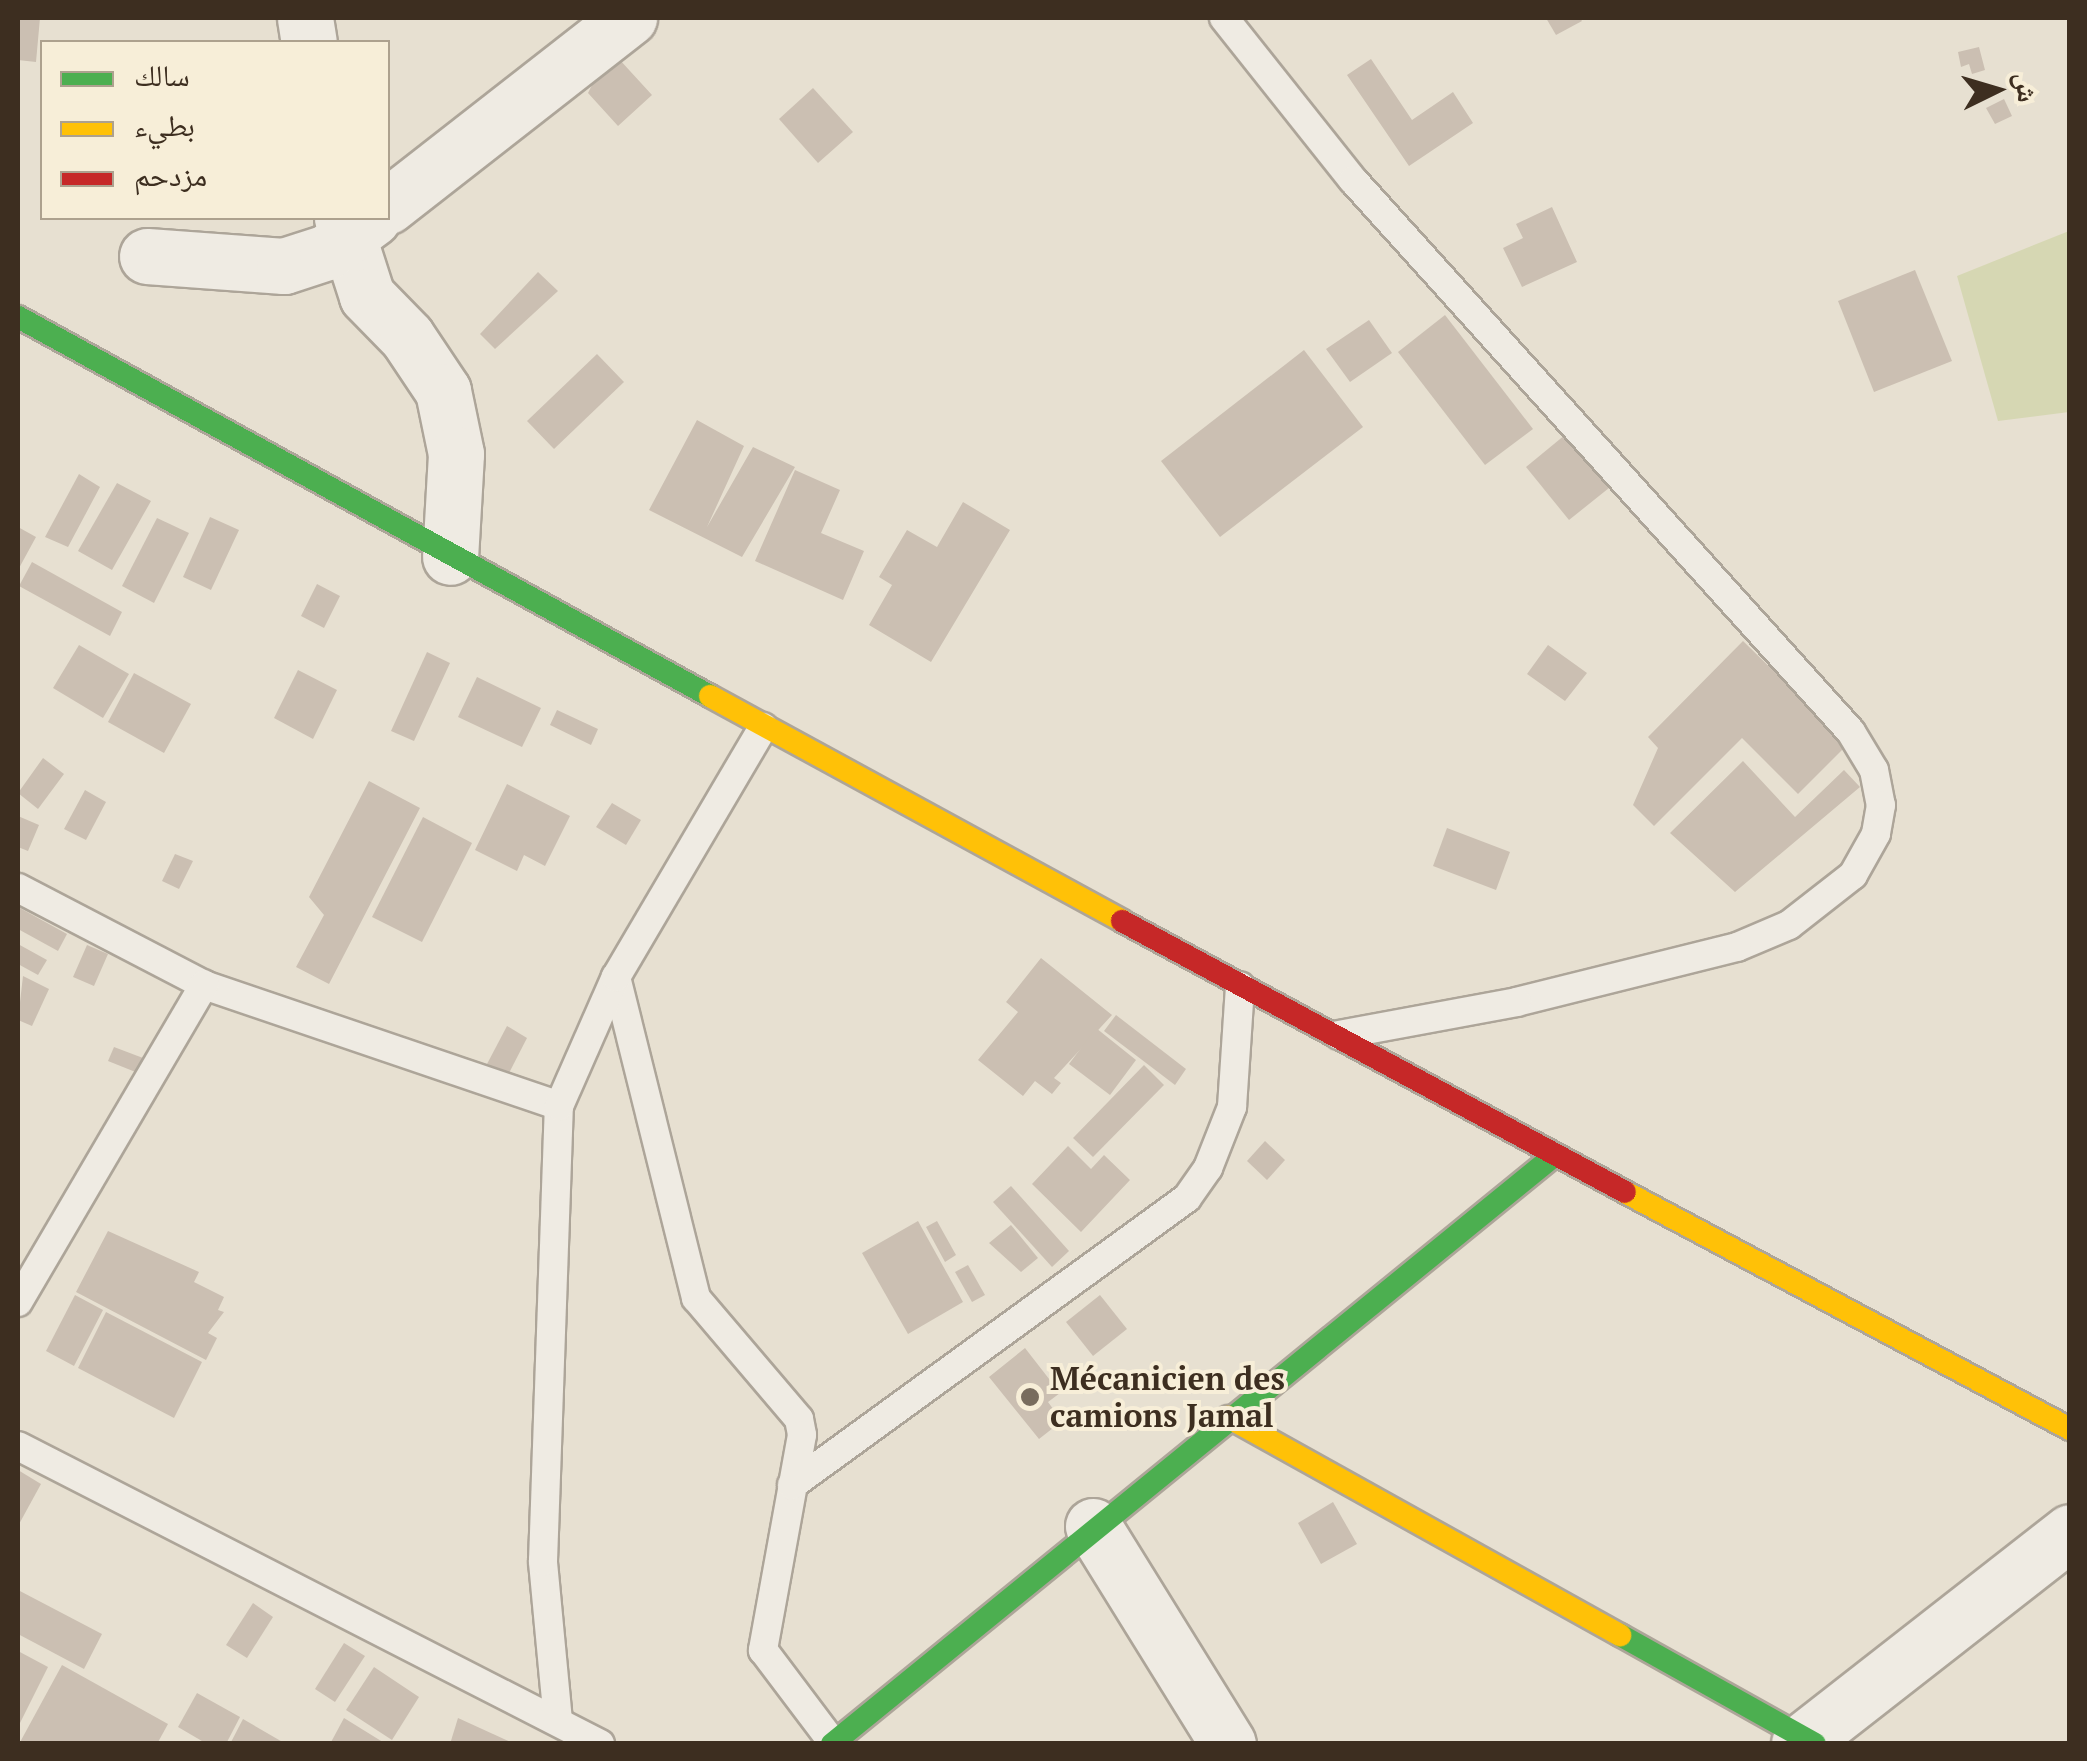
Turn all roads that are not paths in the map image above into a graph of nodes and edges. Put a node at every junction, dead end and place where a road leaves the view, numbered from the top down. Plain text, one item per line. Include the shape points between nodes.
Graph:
1 (630, 18) edge
2 (1224, 18) edge
3 (390, 199) edge
4 (362, 220) edge
5 (147, 256) dead end
6 (18, 317) edge
7 (450, 557) junction
8 (763, 726) junction
9 (18, 888) edge
10 (616, 977) junction
11 (204, 985) junction
12 (1240, 986) junction
13 (1332, 1036) junction
14 (559, 1106) junction
15 (1555, 1154) junction
16 (18, 1302) edge
17 (1228, 1417) junction
18 (2070, 1428) edge
19 (18, 1446) edge
20 (792, 1485) junction
21 (1093, 1526) junction
22 (2070, 1532) edge
23 (558, 1720) junction
24 (1806, 1742) edge
25 (832, 1743) edge
26 (600, 1744) edge
27 (1228, 1744) edge

1 - 3 street
2 - 13 lane via 1352,180 1851,732 1874,770 1881,805 1876,834 1853,875 1789,925 1737,948 1516,1002
4 - 5 street via 327,252 284,266
4 - 7 street via 368,296 408,337 442,391 456,454
6 - 7 street
7 - 8 street
8 - 10 lane
8 - 12 street
9 - 11 lane
10 - 14 lane
10 - 20 lane via 696,1298 799,1419
11 - 14 lane
11 - 16 lane
12 - 13 street
12 - 20 lane via 1232,1107 1208,1168 1187,1198
13 - 15 street
14 - 23 lane via 543,1561
15 - 17 street
15 - 18 street
17 - 21 street
17 - 24 street
19 - 23 lane
20 - 25 lane via 763,1650
21 - 25 street
21 - 27 street
22 - 24 street
23 - 26 lane

